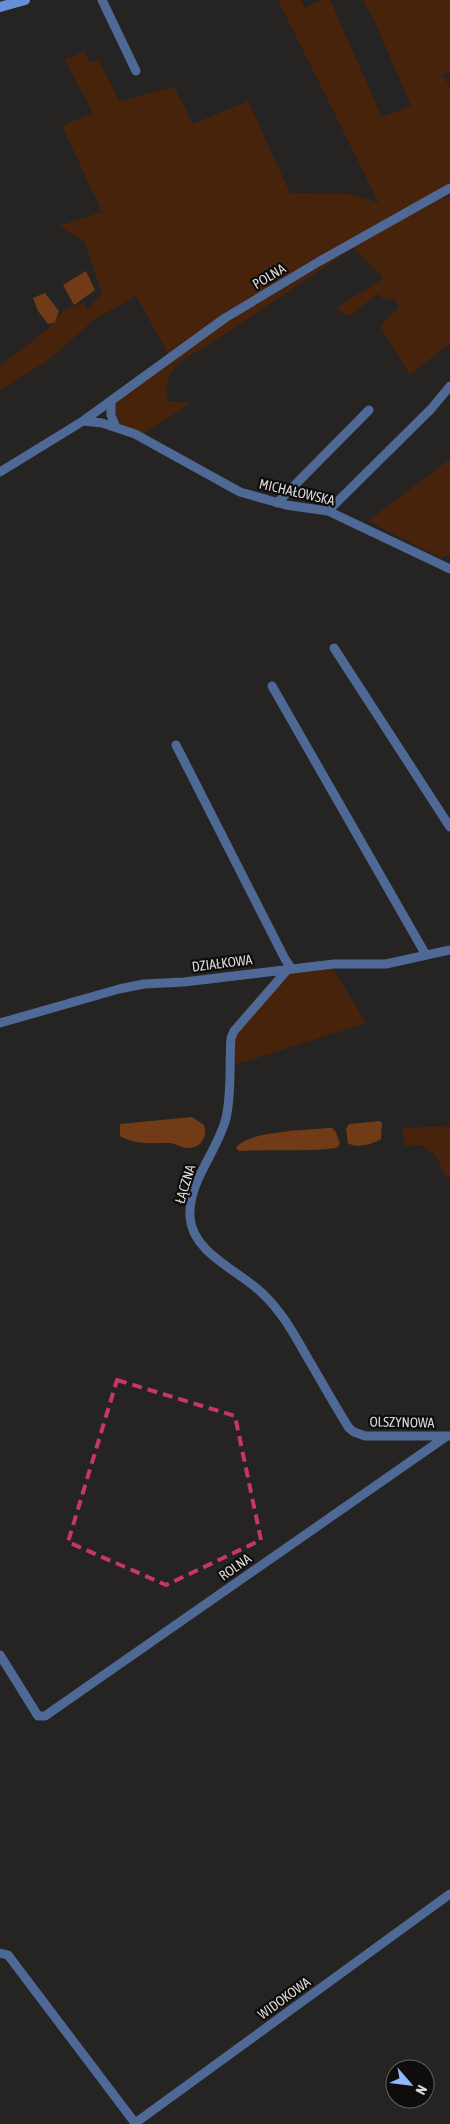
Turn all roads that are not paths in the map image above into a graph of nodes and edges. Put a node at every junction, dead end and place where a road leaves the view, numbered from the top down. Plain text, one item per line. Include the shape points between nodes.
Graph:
1 (25, 0) edge
2 (102, 0) edge
3 (0, 7) edge
4 (136, 71) dead end
5 (450, 188) edge
6 (450, 386) edge
7 (111, 402) junction
8 (369, 410) dead end
9 (83, 422) junction
10 (116, 427) junction
11 (0, 472) edge
12 (277, 503) junction
13 (328, 511) junction
14 (450, 570) edge
15 (334, 648) dead end
16 (272, 686) dead end
17 (176, 745) dead end
18 (450, 826) edge
19 (450, 950) edge
20 (426, 955) junction
21 (290, 968) junction
22 (0, 1023) edge
23 (354, 1432) joint
24 (448, 1436) edge
25 (0, 1655) edge
26 (450, 1894) edge
27 (0, 1953) edge
28 (135, 2124) edge

1 - 3 street
2 - 4 street
5 - 7 street, POLNA via 225,318
6 - 13 street
7 - 9 street, POLNA
7 - 10 street via 111,415
8 - 12 street
9 - 10 street, MICHAŁOWSKA via 102,422
9 - 11 street, POLNA
10 - 12 street, MICHAŁOWSKA via 135,434 240,492
12 - 13 street, MICHAŁOWSKA
13 - 14 street, MICHAŁOWSKA
15 - 18 street
16 - 20 street
17 - 21 street
19 - 20 street, DZIAŁKOWA
20 - 21 street, DZIAŁKOWA via 386,964
21 - 22 street, DZIAŁKOWA via 144,984
21 - 23 street, ŁĄCZNA via 231,1038 226,1117 191,1201 190,1218 195,1233 207,1250 262,1292 282,1314 348,1428
23 - 24 street, OLSZYNOWA via 365,1436
24 - 25 street, ROLNA via 45,1716 38,1716
26 - 28 street, WIDOKOWA
27 - 28 street via 8,1955

